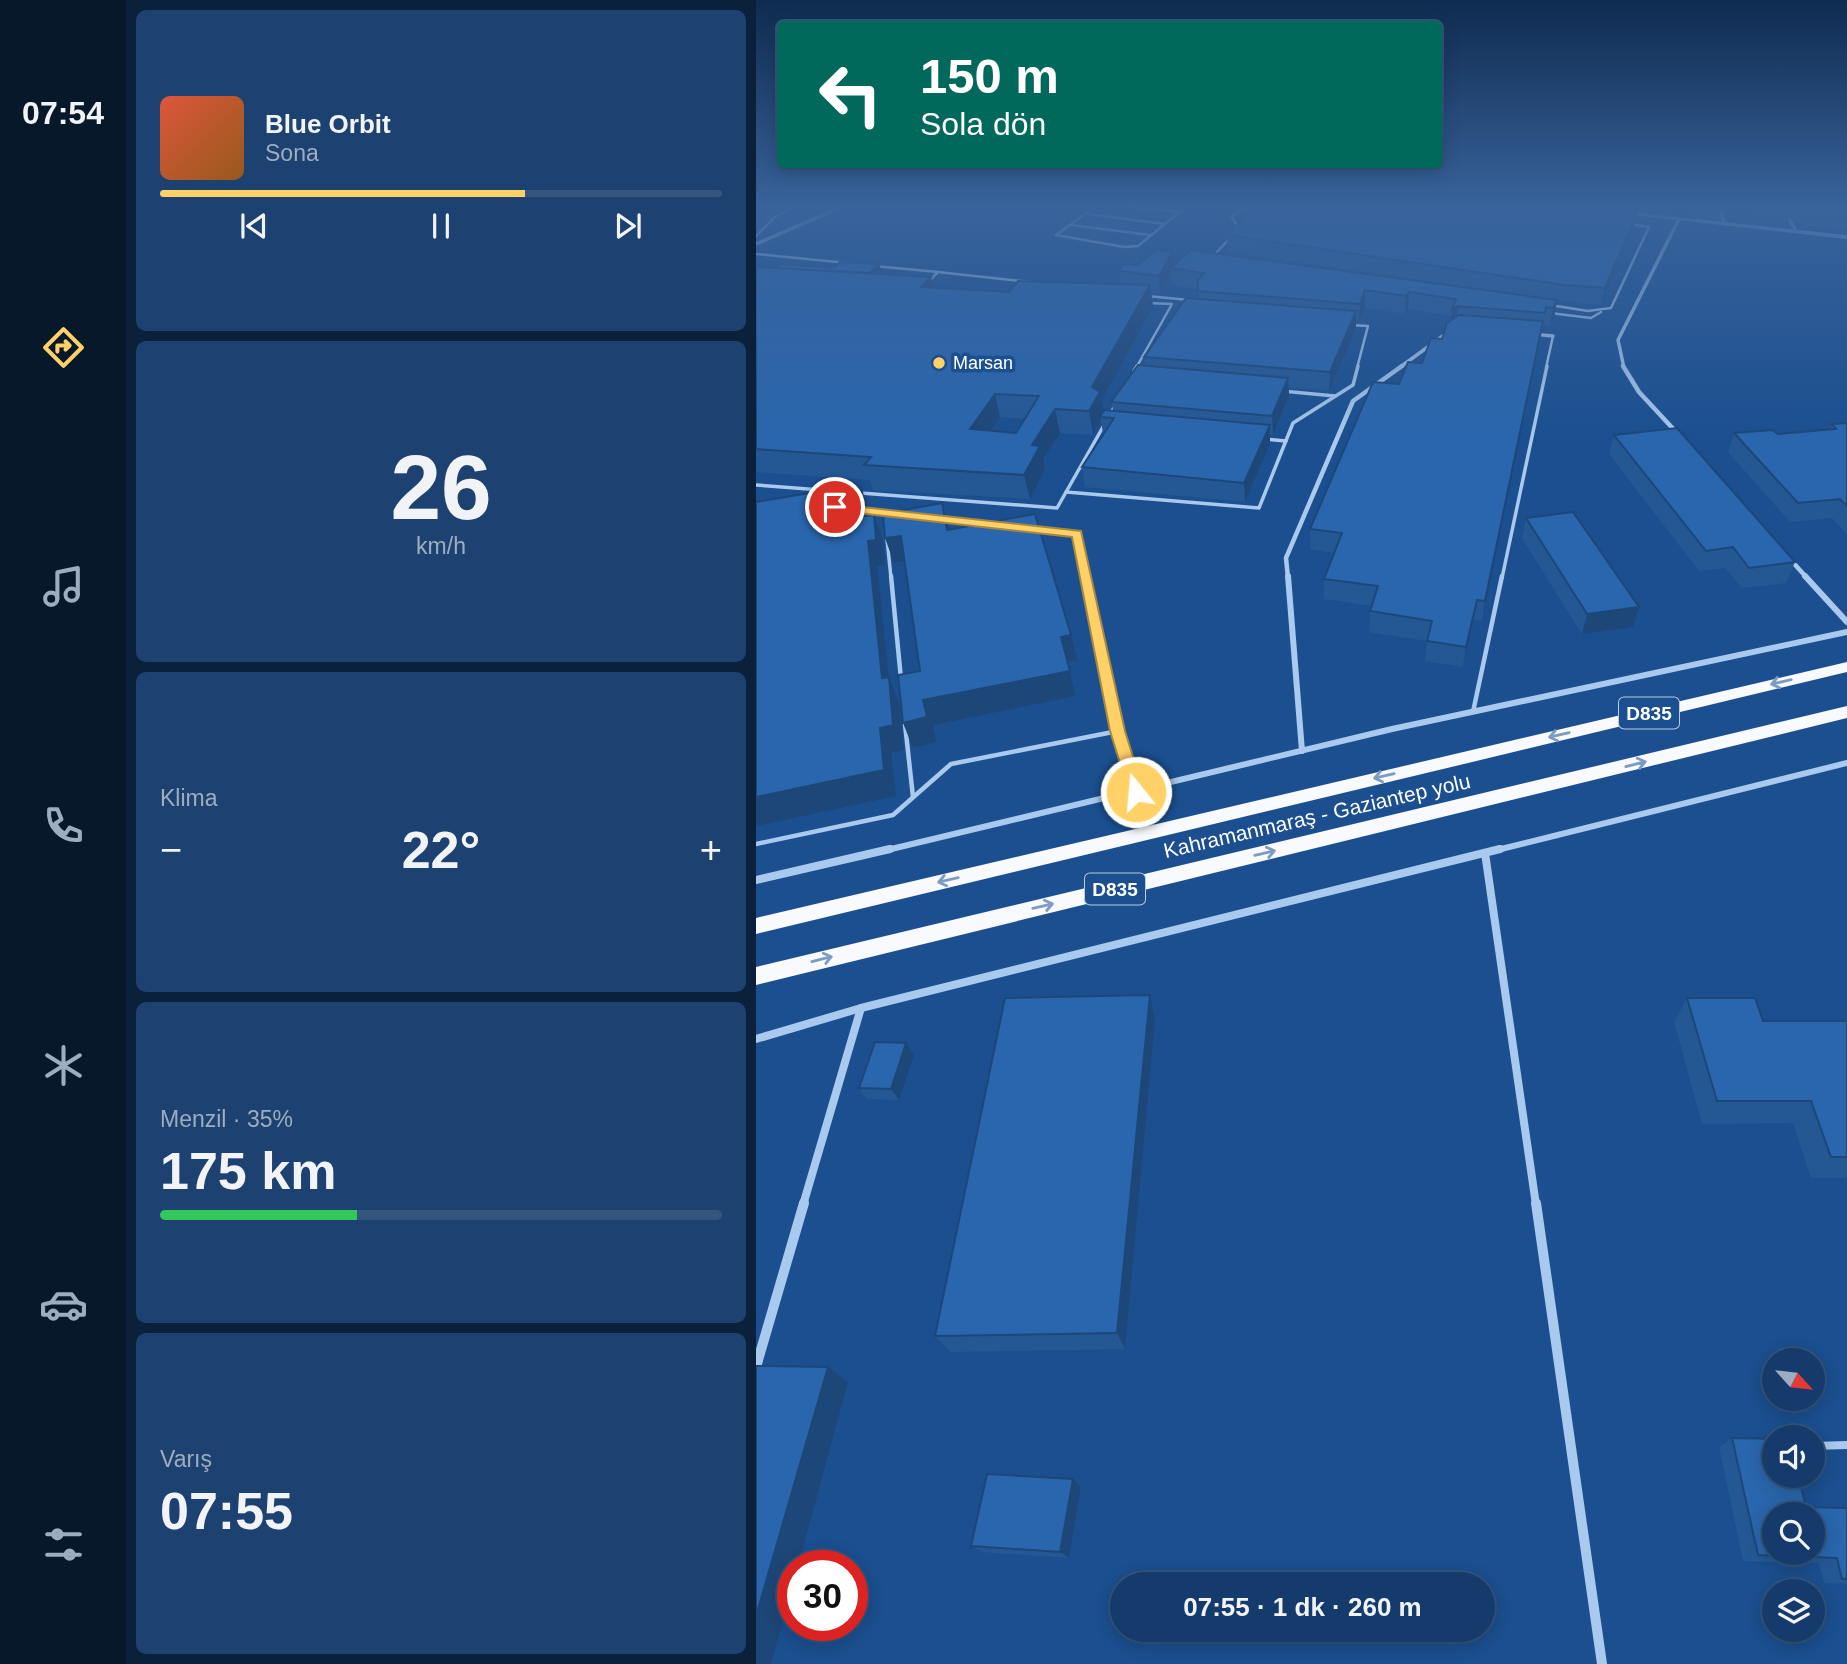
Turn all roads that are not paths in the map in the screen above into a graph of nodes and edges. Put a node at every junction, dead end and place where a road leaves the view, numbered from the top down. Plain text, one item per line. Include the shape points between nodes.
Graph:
1 (927, 283) edge
2 (1031, 283) edge
3 (1034, 283) edge
4 (1624, 283) edge
5 (1647, 283) edge
6 (924, 286) edge
7 (1143, 295) edge
8 (1198, 302) edge
9 (1146, 303) edge
10 (1549, 305) edge
11 (1169, 310) junction
12 (1181, 312) edge
13 (1601, 312) junction
14 (1550, 313) edge
15 (1341, 324) edge
16 (1456, 328) edge
17 (1525, 333) edge
18 (1553, 336) joint
19 (1130, 378) edge
20 (1280, 391) edge
21 (1335, 396) junction
22 (1117, 401) edge
23 (1104, 424) junction
24 (1117, 425) edge
25 (1680, 436) edge
26 (1260, 439) edge
27 (1286, 441) junction
28 (756, 485) edge
29 (1066, 492) junction
30 (847, 508) edge
31 (884, 512) junction
32 (898, 514) edge
33 (926, 517) edge
34 (995, 524) edge
35 (1022, 527) edge
36 (1782, 550) edge
37 (1847, 622) edge
38 (1847, 632) edge
39 (1847, 667) edge
40 (902, 689) edge
41 (1472, 712) junction
42 (1847, 712) edge
43 (905, 716) edge
44 (1118, 731) junction
45 (1302, 751) junction
46 (1847, 763) edge
47 (1136, 792) junction
48 (913, 797) junction
49 (756, 844) edge
50 (1485, 853) junction
51 (756, 880) edge
52 (756, 926) edge
53 (756, 976) edge
54 (862, 1008) junction
55 (756, 1039) edge
56 (756, 1367) edge
57 (1847, 1445) edge
58 (1825, 1446) edge
59 (1602, 1664) edge

1 - 6 lane
2 - 3 lane
4 - 13 lane via 1611,308
5 - 25 street via 1618,340 1624,374
7 - 8 lane
9 - 11 lane via 1172,304
10 - 13 lane
11 - 12 lane
11 - 19 lane
13 - 14 lane via 1591,318
15 - 21 lane via 1368,326 1353,385
16 - 45 street via 1353,401 1286,558
17 - 18 street
18 - 41 lane
20 - 21 lane
21 - 27 lane via 1293,423
22 - 23 lane
23 - 24 lane
23 - 29 lane
26 - 27 lane
27 - 29 lane via 1259,508
28 - 29 lane via 1057,508
30 - 31 street
31 - 32 street
31 - 40 lane
33 - 34 street
35 - 44 street via 1077,534
36 - 37 street
38 - 41 street
39 -> 52 highway, Kahramanmaraş - Gaziantep yolu / D835
41 - 45 street
53 -> 42 highway, Kahramanmaraş - Gaziantep yolu / D835
43 - 48 lane
44 - 47 street
44 - 48 lane via 951,764
45 - 47 street
46 - 50 street
47 - 51 street
48 - 49 lane via 892,815
50 - 54 street
50 - 59 street
54 - 55 street
54 - 56 street
57 - 58 lane

